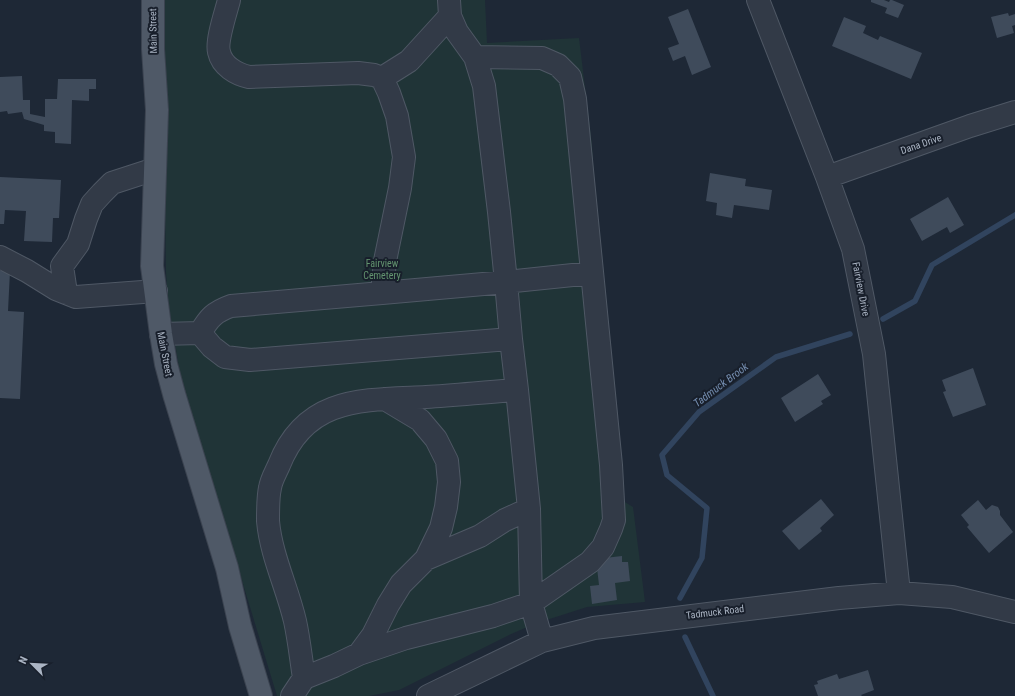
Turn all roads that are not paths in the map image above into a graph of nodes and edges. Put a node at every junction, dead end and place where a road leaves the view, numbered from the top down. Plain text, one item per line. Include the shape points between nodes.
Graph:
1 (153, 0) edge
2 (229, 0) edge
3 (758, 0) edge
4 (450, 8) edge
5 (475, 57) junction
6 (382, 78) junction
7 (1015, 112) edge
8 (155, 170) junction
9 (827, 177) junction
10 (0, 257) edge
11 (592, 273) junction
12 (506, 282) junction
13 (156, 291) junction
14 (66, 293) junction
15 (382, 293) junction
16 (161, 334) junction
17 (200, 334) junction
18 (511, 339) junction
19 (517, 390) junction
20 (385, 399) junction
21 (529, 509) junction
22 (426, 559) junction
23 (899, 593) junction
24 (531, 602) junction
25 (1015, 612) edge
26 (542, 641) junction
27 (359, 654) junction
28 (304, 678) junction
29 (261, 696) edge
30 (292, 696) edge
31 (428, 696) edge

1 - 8 main road, Main Street via 157,110
2 - 6 street via 220,35 219,52 225,64 238,74 249,77 358,73
3 - 9 street, Fairview Drive
4 - 5 street via 457,32
4 - 6 street via 409,61
5 - 11 street via 542,58 558,65 570,77 575,99
5 - 12 street via 484,86
6 - 15 street via 397,116 404,157 385,261
7 - 9 street, Dana Drive
8 - 13 main road, Main Street via 152,266
8 - 14 street via 112,183 92,204 78,244 62,266
9 - 23 street, Fairview Drive via 853,249 874,354
10 - 14 street
11 - 12 street
11 - 24 street via 614,520 603,546 590,562
12 - 15 street
12 - 18 street
13 - 14 street via 85,297
13 - 16 main road, Main Street
15 - 17 street via 231,306 218,311 206,323
16 - 17 street
16 - 29 main road, Main Street via 174,394 227,568 240,626
17 - 18 street via 225,357 250,360
18 - 19 street
19 - 20 street
19 - 21 street
20 - 22 street via 420,420 436,438 447,461 449,482 446,508 441,528
20 - 28 street via 355,401 334,407 309,420 283,455 270,487 268,521 276,559 295,621
21 - 22 street via 480,536
21 - 24 street
22 - 27 street via 401,584 373,635
23 - 25 street, Tadmuck Road via 952,597
23 - 26 street, Tadmuck Road via 644,621 594,628
24 - 26 street
24 - 27 street via 493,616 406,638
26 - 31 street, Tadmuck Road
27 - 28 street
28 - 30 street

